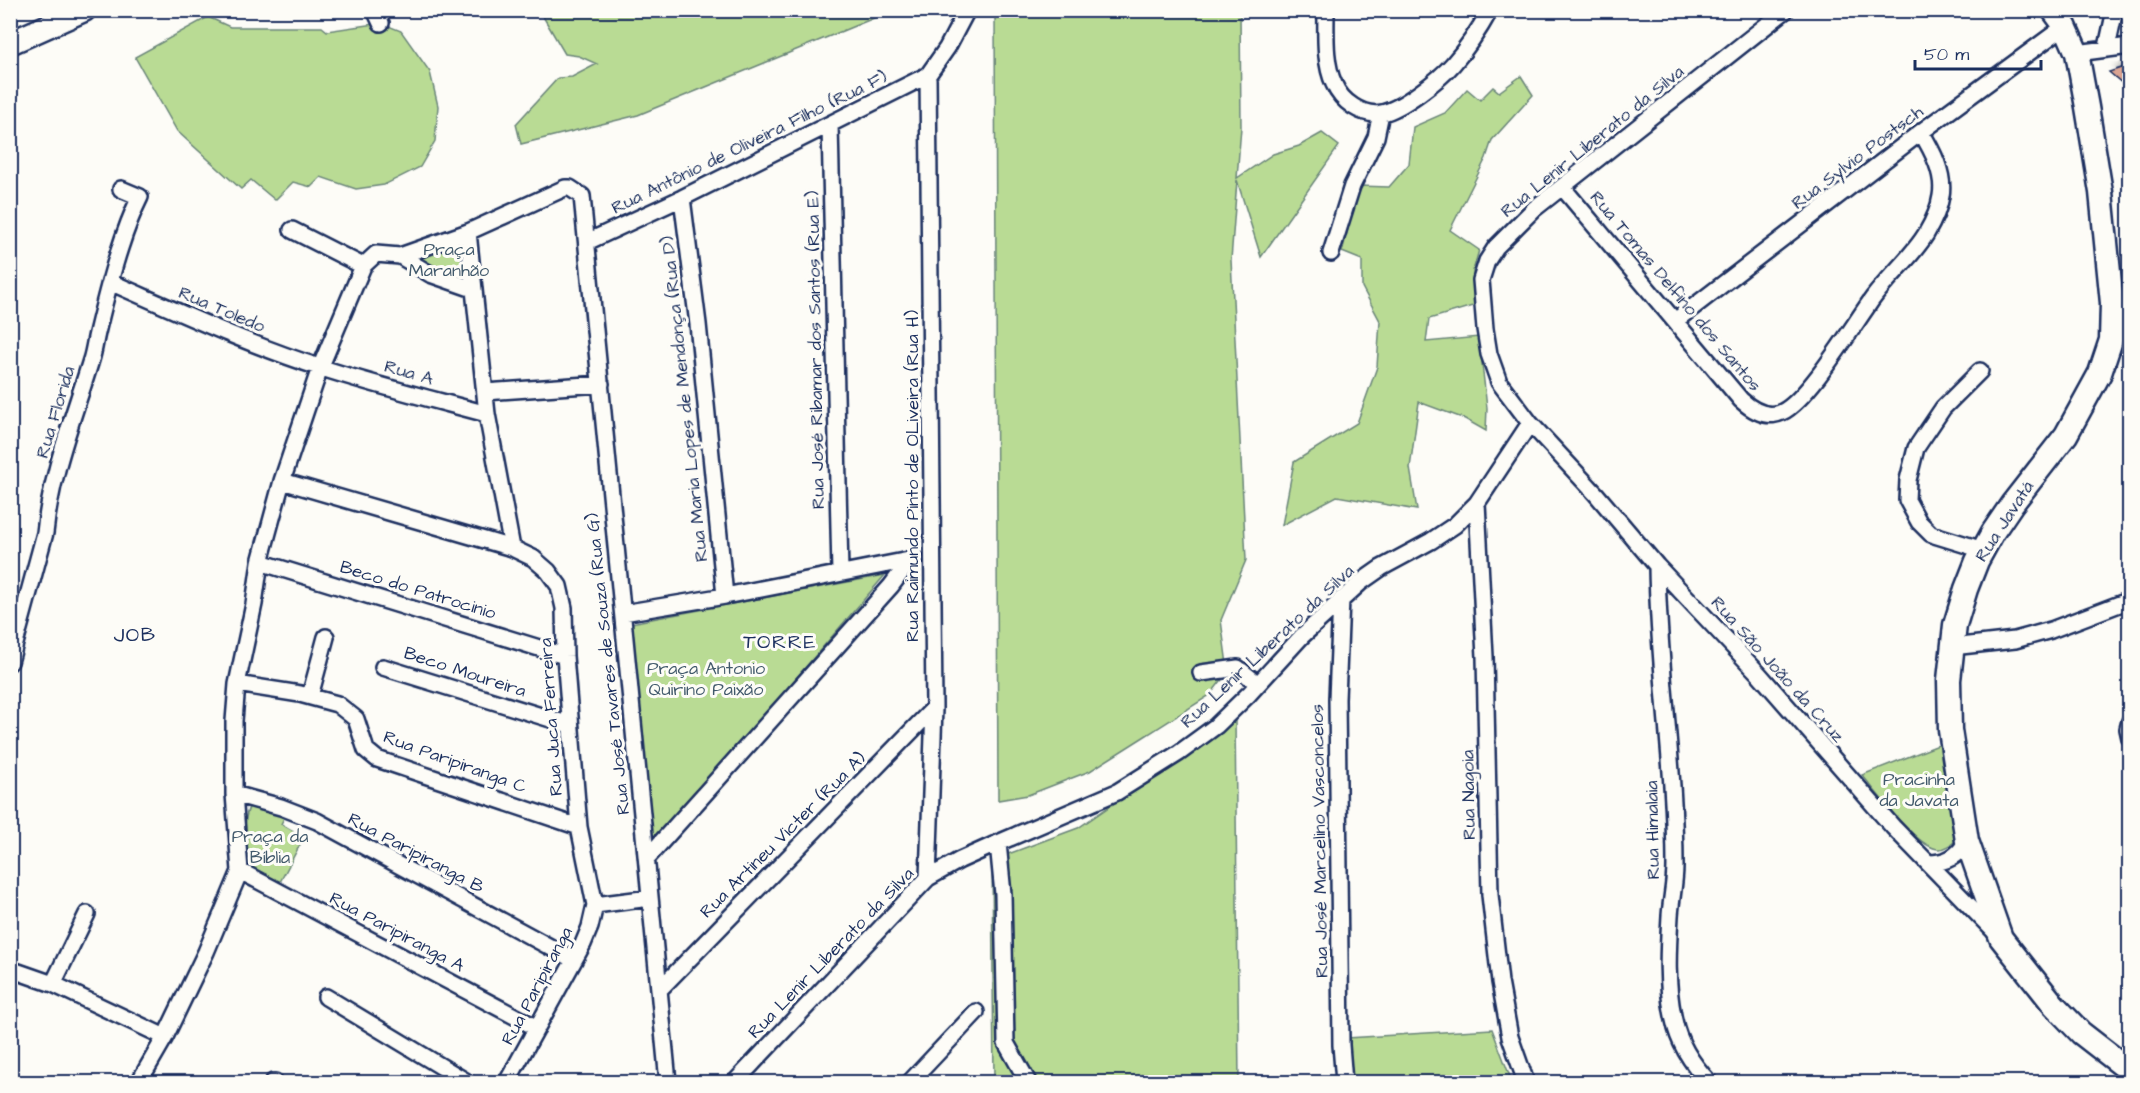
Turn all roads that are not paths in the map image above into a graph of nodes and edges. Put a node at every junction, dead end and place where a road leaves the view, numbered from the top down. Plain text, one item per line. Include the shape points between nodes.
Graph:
1 (84, 10) edge
2 (967, 10) edge
3 (1326, 10) edge
4 (1490, 10) edge
5 (1786, 10) edge
6 (2115, 10) edge
7 (2059, 18) edge
8 (10, 43) edge
9 (2130, 46) edge
10 (2107, 48) junction
11 (2077, 53) junction
12 (928, 75) junction
13 (1381, 113) junction
14 (830, 125) junction
15 (1922, 132) junction
16 (1563, 188) junction
17 (121, 189) dead end
18 (682, 198) junction
19 (292, 230) dead end
20 (468, 232) junction
21 (587, 242) junction
22 (1331, 253) dead end
23 (393, 254) junction
24 (363, 266) junction
25 (110, 282) junction
26 (473, 289) junction
27 (1674, 321) junction
28 (320, 368) junction
29 (1980, 371) dead end
30 (601, 384) junction
31 (485, 392) junction
32 (487, 414) junction
33 (1530, 423) junction
34 (282, 481) junction
35 (1477, 503) junction
36 (512, 548) junction
37 (1983, 550) junction
38 (932, 556) junction
39 (911, 559) junction
40 (260, 562) junction
41 (1657, 566) junction
42 (840, 573) junction
43 (725, 596) junction
44 (1341, 599) junction
45 (2130, 600) edge
46 (623, 613) junction
47 (326, 637) dead end
48 (1952, 647) junction
49 (566, 656) junction
50 (10, 662) edge
51 (383, 667) dead end
52 (1201, 673) dead end
53 (237, 684) junction
54 (1258, 684) junction
55 (310, 696) junction
56 (934, 708) junction
57 (2130, 721) edge
58 (570, 725) junction
59 (2130, 738) edge
60 (234, 795) junction
61 (579, 827) junction
62 (1967, 841) junction
63 (998, 843) junction
64 (647, 858) junction
65 (1928, 863) junction
66 (240, 871) junction
67 (928, 878) junction
68 (650, 898) junction
69 (596, 905) junction
70 (87, 914) dead end
71 (2001, 938) junction
72 (574, 960) junction
73 (10, 969) edge
74 (53, 984) junction
75 (660, 989) junction
76 (326, 997) dead end
77 (976, 1012) dead end
78 (537, 1028) junction
79 (165, 1037) junction
80 (2130, 1071) edge
81 (139, 1083) edge
82 (467, 1083) edge
83 (507, 1083) edge
84 (668, 1083) edge
85 (735, 1083) edge
86 (910, 1083) edge
87 (1028, 1083) edge
88 (1344, 1083) edge
89 (1526, 1083) edge
90 (1709, 1083) edge

1 - 8 street
2 - 12 street
3 - 13 street via 1329,67 1334,84 1353,106
4 - 13 street via 1452,66 1415,95
5 - 16 street, Rua Lenir Liberato da Silva
6 - 10 street
7 - 11 street, Rua Javatá
7 - 15 street, Rua Sylvio Postsch
9 - 10 street
10 - 11 street
11 - 37 street, Rua Javatá via 2101,192 2112,303 2111,340 2100,373 2066,435 2012,504
12 - 14 street, Rua Antônio de Oliveira Filho (Rua F)
12 - 38 street, Rua Raimundo Pinto de OLiveira (Rua H)
13 - 22 street via 1376,137 1352,186
14 - 18 street, Rua Antônio de Oliveira Filho (Rua F)
14 - 42 street, Rua José Ribamar dos Santos (Rua E)
15 - 27 street, Rua Sylvio Postsch
15 - 27 street, Rua Tomas Delfino dos Santos via 1936,158 1942,194 1937,213 1924,237 1792,406 1770,415 1749,407
16 - 27 street, Rua Tomas Delfino dos Santos
16 - 33 street, Rua Lenir Liberato da Silva via 1534,209 1496,246 1481,280 1489,354 1499,382
17 - 25 street, Rua Florida via 140,197
18 - 21 street, Rua Antônio de Oliveira Filho (Rua F)
18 - 43 street, Rua Maria Lopes de Mendonça (Rua D)
19 - 24 street
20 - 21 street, Rua José Tavares de Souza (Rua G) via 570,188 582,195
20 - 23 street
20 - 26 street
21 - 30 street, Rua José Tavares de Souza (Rua G)
23 - 24 street via 376,254
23 - 26 street
24 - 28 street
25 - 28 street, Rua Toledo via 263,348
25 - 50 street, Rua Florida via 92,357 68,429
26 - 31 street
28 - 32 street, Rua A
28 - 34 street
29 - 37 street via 1943,408 1916,448 1907,500 1931,534
30 - 31 street
30 - 46 street, Rua José Tavares de Souza (Rua G)
31 - 32 street
32 - 36 street
33 - 35 street, Rua Lenir Liberato da Silva
33 - 41 street, Rua São João da Cruz
34 - 36 street, Rua Juca Ferreira
34 - 40 street
35 - 44 street, Rua Lenir Liberato da Silva via 1455,525 1382,568
35 - 89 street, Rua Nagoia via 1490,895 1510,1037
36 - 49 street, Rua Juca Ferreira via 533,558 559,586
37 - 48 street, Rua Javatá via 1966,589
38 - 39 street
38 - 56 street, Rua Raimundo Pinto de OLiveira (Rua H)
39 - 42 street
39 - 64 street
40 - 49 street, Beco do Patrocinio
40 - 53 street
41 - 65 street, Rua São João da Cruz
41 - 90 street, Rua Himalaia via 1675,867 1668,981 1678,1037 1685,1053
42 - 43 street
43 - 46 street
44 - 54 street, Rua Lenir Liberato da Silva
44 - 88 street, Rua José Marcelino Vasconcelos via 1337,699
45 - 48 street via 2015,640
46 - 64 street, Rua José Tavares de Souza (Rua G)
47 - 55 street
48 - 62 street, Rua Javatá via 1950,730
49 - 58 street, Rua Juca Ferreira
51 - 58 street, Beco Moureira
52 - 54 street via 1238,668
53 - 55 street, Rua Paripiranga C
53 - 60 street
54 - 63 street, Rua Lenir Liberato da Silva via 1216,726 1117,792
55 - 61 street, Rua Paripiranga C via 347,710 359,725 366,750 377,759
56 - 67 street, Rua Raimundo Pinto de OLiveira (Rua H)
56 - 75 street, Rua Artineu Victer (Rua A)
57 - 59 street
58 - 61 street, Rua Juca Ferreira
60 - 66 street
60 - 72 street, Rua Paripiranga B via 317,821
61 - 69 street, Rua Juca Ferreira
62 - 65 street via 1953,858
62 - 71 street, Rua Javatá
63 - 67 street, Rua Lenir Liberato da Silva
63 - 87 street via 1006,1043
64 - 68 street, Rua José Tavares de Souza (Rua G)
65 - 71 street, Rua São João da Cruz
66 - 78 street, Rua Paripiranga A
66 - 79 street
67 - 85 street, Rua Lenir Liberato da Silva
68 - 69 street
68 - 75 street, Rua José Tavares de Souza (Rua G)
69 - 72 street, Rua Paripiranga via 591,927
70 - 74 street
71 - 80 street, Rua Javatá via 2081,1033
72 - 78 street, Rua Paripiranga
73 - 74 street
74 - 79 street
75 - 84 street, Rua José Tavares de Souza (Rua G)
76 - 82 street
77 - 86 street
78 - 83 street, Rua Paripiranga
79 - 81 street

